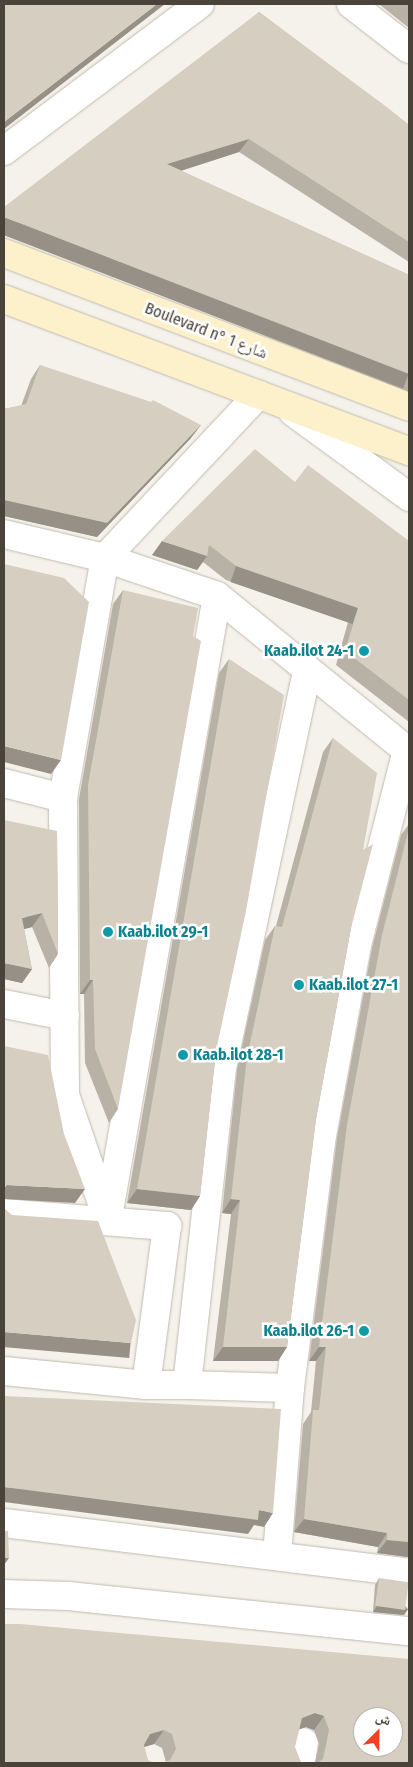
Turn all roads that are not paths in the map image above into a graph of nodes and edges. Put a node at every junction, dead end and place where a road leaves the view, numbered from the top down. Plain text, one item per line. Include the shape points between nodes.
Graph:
1 (200, 4) edge
2 (351, 4) edge
3 (409, 49) edge
4 (4, 151) edge
5 (4, 253) edge
6 (4, 299) edge
7 (258, 395) junction
8 (286, 406) junction
9 (409, 407) edge
10 (409, 451) edge
11 (409, 497) edge
12 (4, 534) edge
13 (105, 558) junction
14 (217, 596) junction
15 (307, 671) junction
16 (408, 751) edge
17 (4, 784) edge
18 (63, 798) junction
19 (4, 1004) edge
20 (65, 1016) junction
21 (4, 1213) edge
22 (108, 1221) junction
23 (4, 1371) edge
24 (146, 1385) junction
25 (187, 1385) junction
26 (290, 1388) junction
27 (4, 1523) edge
28 (277, 1556) junction
29 (409, 1573) edge
30 (4, 1594) edge
31 (409, 1631) edge

1 - 4 street
2 - 3 street
5 - 9 main road, Boulevard n° شارع 1
6 - 7 main road
7 - 8 main road
7 - 13 street
8 - 10 main road
8 - 11 street
12 - 13 street
13 - 14 street
13 - 18 street
14 - 15 street
14 - 22 street
15 - 16 street
15 - 25 street via 222,1068
16 - 26 street via 357,945 324,1126
17 - 18 street
18 - 20 street
19 - 20 street
20 - 22 street via 65,1095
21 - 22 street
22 - 24 street via 167,1226
23 - 24 street
24 - 25 street
25 - 26 street
26 - 28 street
27 - 28 street
28 - 29 street
30 - 31 street via 68,1596

